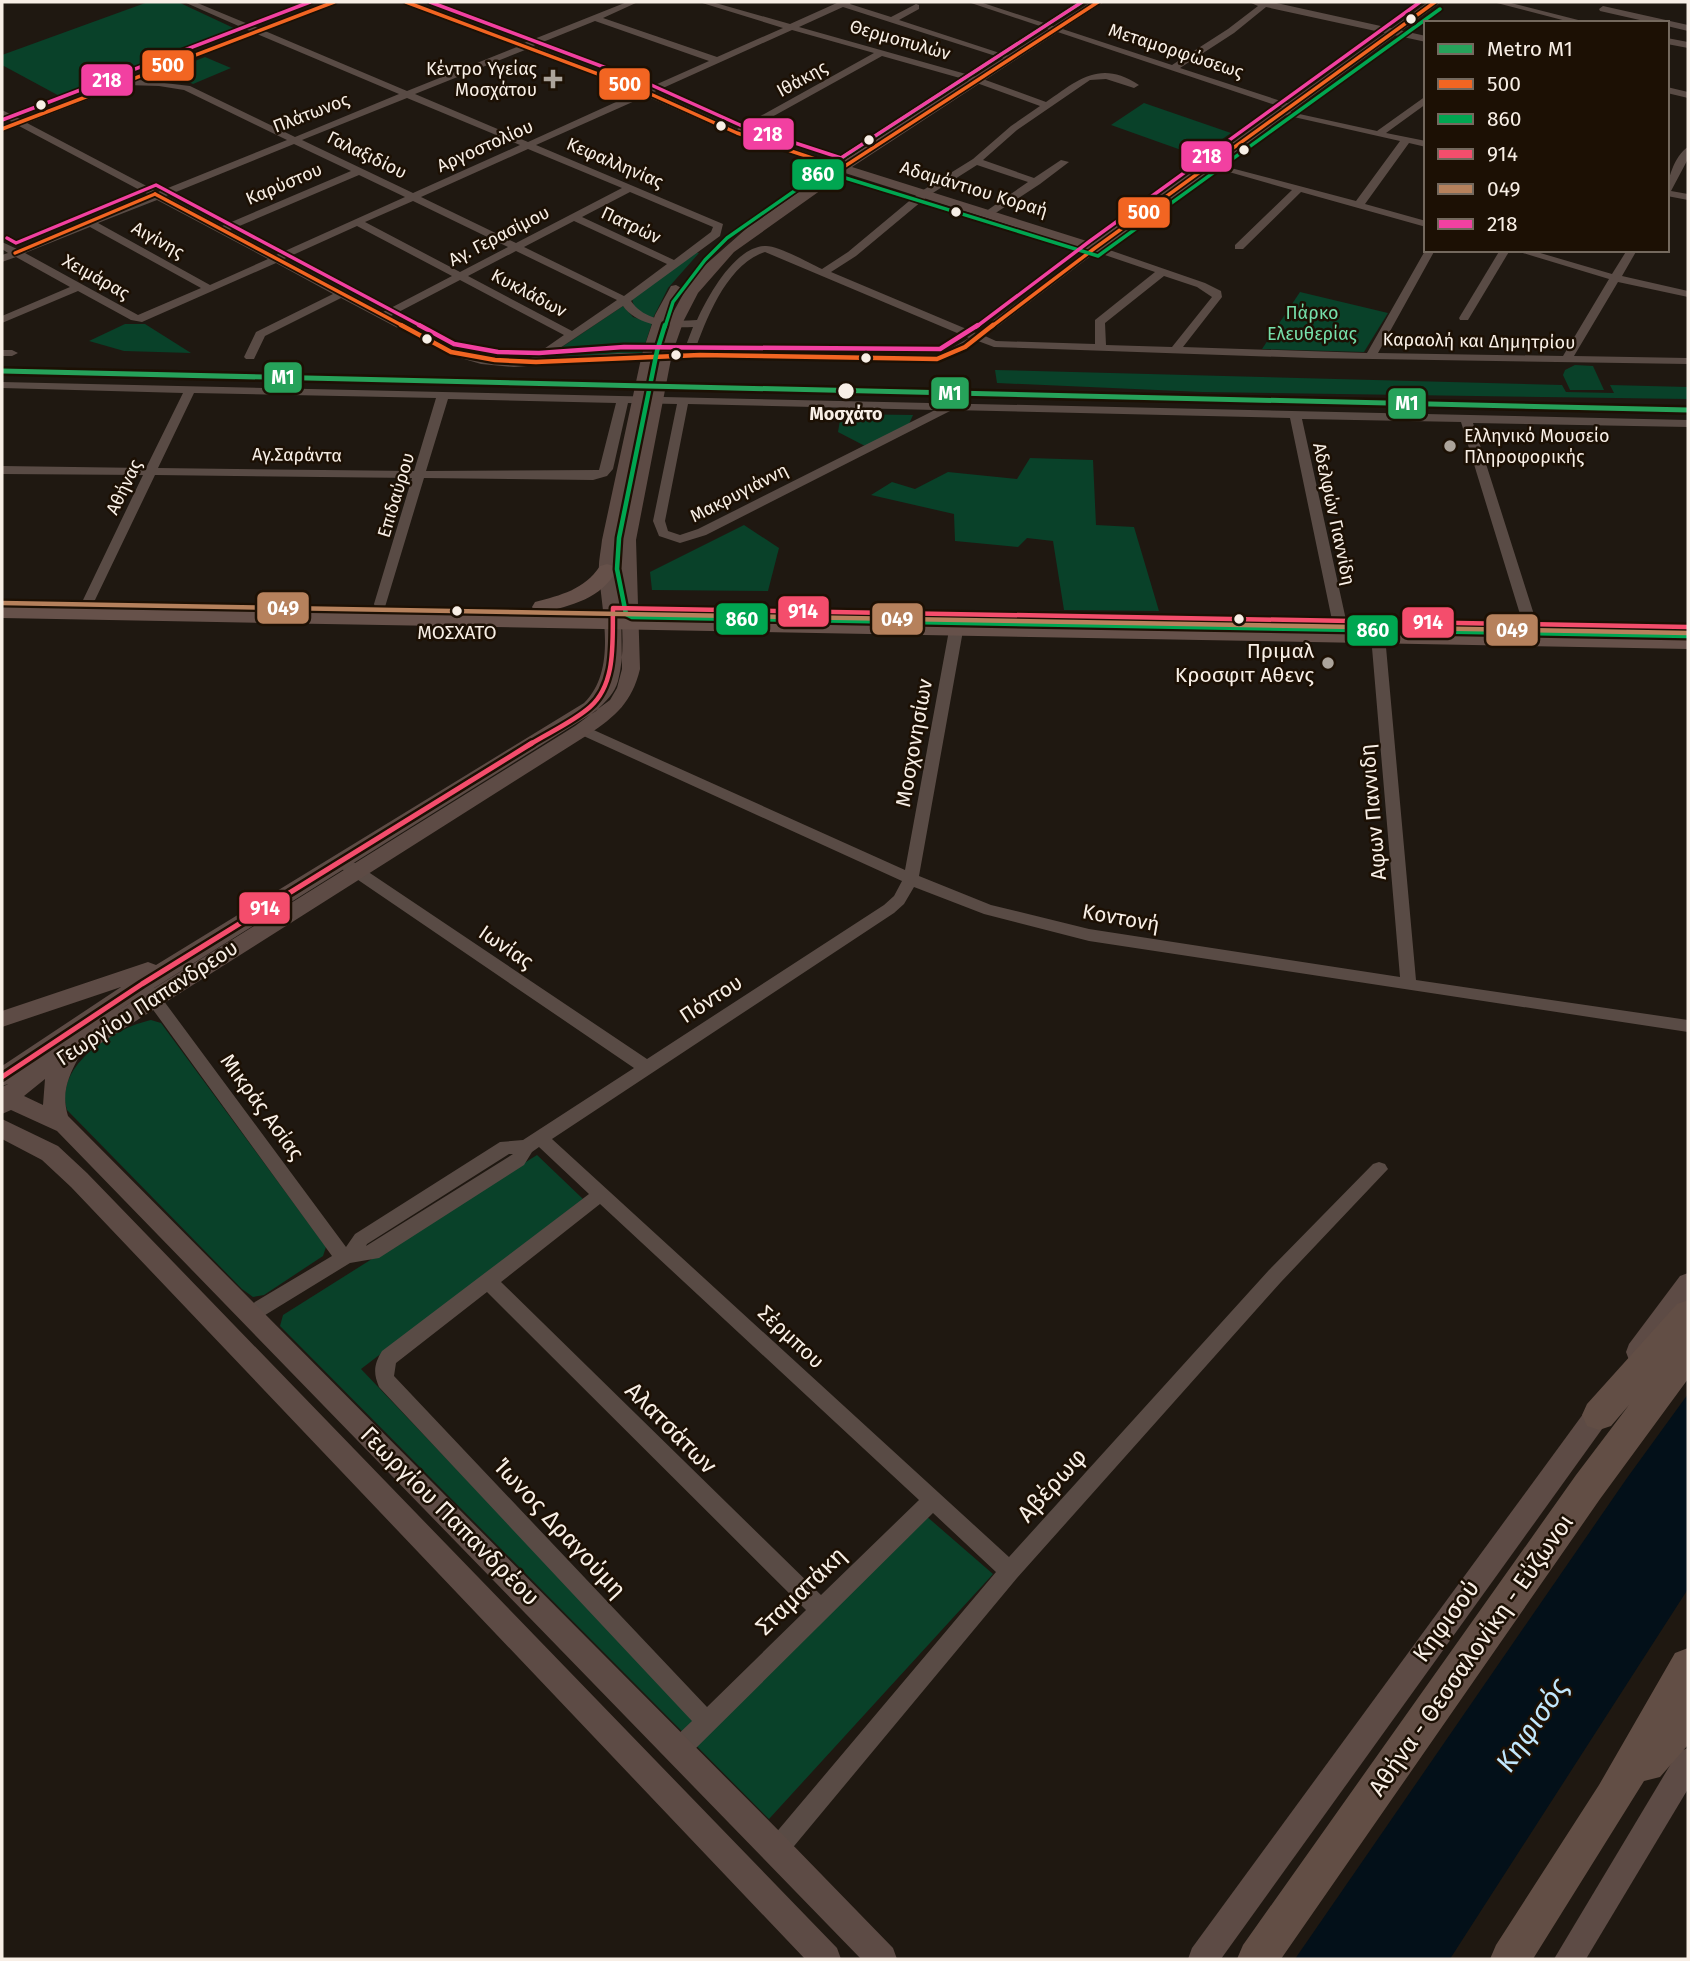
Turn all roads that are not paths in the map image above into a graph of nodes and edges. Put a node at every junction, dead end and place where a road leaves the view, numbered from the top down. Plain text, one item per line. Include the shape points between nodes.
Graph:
1 (188, 2) edge
2 (334, 2) edge
3 (406, 2) edge
4 (634, 2) edge
5 (703, 2) edge
6 (825, 2) edge
7 (972, 2) edge
8 (1098, 2) edge
9 (1253, 2) edge
10 (1435, 2) edge
11 (1497, 2) edge
12 (1266, 3) edge
13 (842, 4) edge
14 (1606, 5) edge
15 (916, 7) dead end
16 (595, 18) junction
17 (892, 20) junction
18 (1579, 21) edge
19 (1590, 21) edge
20 (1659, 21) edge
21 (1669, 24) edge
22 (791, 27) junction
23 (1688, 28) edge
24 (1056, 29) junction
25 (257, 32) junction
26 (1394, 32) junction
27 (1424, 39) edge
28 (1669, 41) edge
29 (1688, 45) edge
30 (527, 47) junction
31 (881, 53) junction
32 (1011, 58) junction
33 (716, 60) junction
34 (1173, 68) junction
35 (976, 80) junction
36 (124, 82) junction
37 (1134, 85) dead end
38 (1669, 90) edge
39 (646, 92) junction
40 (408, 95) junction
41 (1688, 95) edge
42 (1424, 100) edge
43 (1046, 105) junction
44 (1285, 110) junction
45 (2, 113) edge
46 (19, 122) junction
47 (2, 129) edge
48 (737, 134) junction
49 (1378, 134) junction
50 (293, 139) junction
51 (1406, 140) junction
52 (1424, 144) edge
53 (528, 145) junction
54 (1688, 150) edge
55 (976, 161) junction
56 (1064, 162) dead end
57 (1211, 164) junction
58 (842, 168) junction
59 (359, 171) junction
60 (1037, 182) junction
61 (1669, 187) edge
62 (630, 188) junction
63 (1299, 188) junction
64 (1669, 192) edge
65 (155, 194) junction
66 (924, 194) junction
67 (415, 197) junction
68 (1688, 197) edge
69 (1359, 205) junction
70 (987, 214) junction
71 (573, 217) junction
72 (88, 222) junction
73 (359, 223) junction
74 (1424, 223) edge
75 (222, 230) junction
76 (2, 246) edge
77 (515, 247) junction
78 (1239, 247) dead end
79 (1095, 248) junction
80 (1429, 252) edge
81 (1504, 252) edge
82 (1525, 252) edge
83 (1631, 252) edge
84 (15, 253) junction
85 (2, 259) edge
86 (278, 260) junction
87 (674, 264) junction
88 (824, 272) junction
89 (1162, 272) junction
90 (458, 276) junction
91 (1616, 278) junction
92 (78, 287) junction
93 (210, 289) junction
94 (341, 293) junction
95 (1688, 294) edge
96 (625, 300) junction
97 (383, 316) junction
98 (1464, 318) dead end
99 (137, 319) joint
100 (2, 320) edge
101 (699, 323) junction
102 (572, 335) junction
103 (976, 338) junction
104 (1101, 348) junction
105 (1174, 351) junction
106 (687, 356) junction
107 (1371, 356) junction
108 (250, 357) dead end
109 (1566, 360) junction
110 (1688, 361) edge
111 (530, 363) junction
112 (2, 385) edge
113 (190, 390) junction
114 (443, 395) junction
115 (623, 399) junction
116 (682, 401) junction
117 (950, 407) junction
118 (1294, 415) junction
119 (1466, 419) junction
120 (1688, 424) edge
121 (2, 470) edge
122 (151, 471) junction
123 (421, 474) junction
124 (619, 540) junction
125 (607, 570) junction
126 (2, 599) edge
127 (89, 600) junction
128 (380, 604) junction
129 (542, 607) junction
130 (2, 611) edge
131 (623, 615) junction
132 (1339, 620) junction
133 (958, 621) junction
134 (1530, 624) junction
135 (1688, 627) edge
136 (1376, 628) junction
137 (1688, 642) edge
138 (582, 730) junction
139 (349, 866) junction
140 (911, 879) junction
141 (183, 959) junction
142 (1409, 985) junction
143 (148, 991) junction
144 (2, 1019) edge
145 (1688, 1026) edge
146 (73, 1050) junction
147 (646, 1068) junction
148 (3, 1094) edge
149 (58, 1120) junction
150 (2, 1128) edge
151 (533, 1142) junction
152 (1379, 1169) dead end
153 (601, 1194) junction
154 (348, 1256) junction
155 (488, 1281) junction
156 (1688, 1283) edge
157 (251, 1314) junction
158 (1688, 1314) edge
159 (1688, 1353) edge
160 (1599, 1415) junction
161 (933, 1499) junction
162 (1010, 1571) junction
163 (820, 1609) junction
164 (1688, 1666) edge
165 (1688, 1717) edge
166 (706, 1721) junction
167 (678, 1749) junction
168 (1688, 1762) edge
169 (1613, 1799) junction
170 (777, 1849) junction
171 (827, 1959) edge
172 (881, 1959) edge
173 (1203, 1959) edge
174 (1257, 1959) edge
175 (1510, 1959) edge
176 (1569, 1959) edge

1 - 25 street, Κεφαλληνίας
2 - 25 street
3 - 30 street, Αδαμάντιου Κοραή
4 - 16 street, Πλάτωνος
5 - 22 street, Θερμοπυλών
6 - 13 street
7 - 24 street, Μεταμορφώσεως
8 - 24 main road
9 - 12 street
10 - 26 main road
11 - 18 street
12 - 26 street
12 - 34 street
13 - 17 street
13 - 22 street, Αργοστολίου
14 - 19 street
14 - 20 street
15 - 17 street
16 - 30 street, Πλάτωνος
16 - 33 street
17 - 32 street
21 - 23 street
22 - 31 street, Θερμοπυλών
22 - 33 street, Αργοστολίου
24 - 32 main road
24 - 34 street, Μεταμορφώσεως
25 - 36 street
25 - 40 street, Κεφαλληνίας
26 - 27 street
26 - 44 main road
28 - 29 street
30 - 39 street, Αδαμάντιου Κοραή
30 - 40 street, Πλάτωνος
31 - 35 street, Θερμοπυλών
31 - 48 street, Ιθάκης
32 - 35 main road
33 - 39 street, Αργοστολίου
34 - 44 street, Μεταμορφώσεως
35 - 43 street, Θερμοπυλών
35 - 58 main road
36 - 46 street
36 - 50 street, Γαλαξιδίου via 187,88
37 - 43 street via 1094,75
38 - 41 street
39 - 48 street, Αδαμάντιου Κοραή
39 - 53 street, Αργοστολίου
40 - 50 street, Πλάτωνος
40 - 53 street, Κεφαλληνίας
42 - 49 street
43 - 55 street
44 - 49 street, Μεταμορφώσεως
44 - 57 main road
45 - 46 street
46 - 47 street
46 - 65 street
48 - 58 street, Αδαμάντιου Κοραή
49 - 51 street, Μεταμορφώσεως
50 - 59 street, Γαλαξιδίου
50 - 65 street, Πλάτωνος
51 - 52 street, Μεταμορφώσεως
51 - 69 street
53 - 62 street, Κεφαλληνίας
53 - 67 street, Αργοστολίου
54 - 61 street
55 - 60 street
55 - 66 street
56 - 60 street
57 - 63 street
57 - 79 main road
58 - 66 main road, Αδαμάντιου Κοραή
58 - 124 main road via 770,211 723,252 681,306
59 - 67 street, Γαλαξιδίου
59 - 75 street, Καρύστου
60 - 70 street
62 - 71 street, Αγ. Γερασίμου
62 - 87 street, Κεφαλληνίας via 720,229
63 - 69 street
63 - 78 street
64 - 68 street
65 - 72 street, Πλάτωνος
65 - 75 street
66 - 70 main road, Αδαμάντιου Κοραή
66 - 88 street
67 - 73 street, Αργοστολίου
67 - 77 street, Γαλαξιδίου
69 - 74 street
70 - 79 main road, Αδαμάντιου Κοραή
71 - 77 street, Αγ. Γερασίμου
71 - 87 street, Πατρών
72 - 84 street, Πλάτωνος
72 - 93 street, Αιγίνης
73 - 86 street, Αργοστολίου
73 - 90 street, Κυκλάδων
75 - 86 street
76 - 84 street, Χειμάρας
77 - 90 street, Αγ. Γερασίμου
77 - 96 street, Γαλαξιδίου
79 - 89 street, Αδαμάντιου Κοραή
79 - 103 street
80 - 107 street
81 - 98 street
82 - 91 street
83 - 91 street
84 - 85 street, Πλάτωνος
84 - 92 street, Χειμάρας
86 - 93 street, Αργοστολίου
86 - 94 street
87 - 96 street
88 - 101 street via 772,250 754,251 735,268
88 - 103 street
89 - 104 street via 1099,322
89 - 105 street, Αδαμάντιου Κοραή via 1217,293
90 - 97 street, Αγ. Γερασίμου
90 - 102 street, Κυκλάδων
91 - 95 street
91 - 109 street
92 - 99 street, Χειμάρας
92 - 100 street
93 - 99 street, Αργοστολίου
94 - 97 street
94 - 108 street via 260,334
96 - 101 street, Γαλαξιδίου via 631,311 646,318
96 - 102 street
97 - 111 street via 452,352 481,361
101 - 106 street
102 - 111 street
103 - 104 street, Καραολή και Δημητρίου via 1006,345
103 - 106 street via 946,358 929,360
104 - 105 street, Καραολή και Δημητρίου
105 - 107 street, Καραολή και Δημητρίου
106 - 111 street
107 - 109 street, Καραολή και Δημητρίου
109 - 110 street, Καραολή και Δημητρίου
112 - 113 street
113 - 114 street
113 - 122 street, Αθήνας
114 - 115 street
114 - 123 street, Επιδαύρου
115 - 116 street
115 - 123 street, Αγ.Σαράντα via 607,469 593,476
116 - 117 street
116 - 117 street, Μακρυγιάννη via 659,521 663,533 680,539
117 - 118 street
118 - 119 street
118 - 132 street, Αδελφών Γιαννίδη
119 - 120 street
119 - 134 street
121 - 122 street, Αγ.Σαράντα
122 - 123 street, Αγ.Σαράντα
122 - 127 street, Αθήνας
123 - 128 street, Επιδαύρου
124 - 125 main road
124 - 131 main road via 626,569
125 - 129 main road via 589,591
125 - 131 main road
126 - 127 main road
127 - 128 main road
128 - 129 main road
129 - 131 main road
130 - 131 main road
131 - 133 main road
131 - 138 main road, Γεωργίου Παπανδρεου via 626,691 616,705
131 - 139 main road, Γεωργίου Παπανδρεου via 607,687 590,707
132 - 133 main road
132 - 136 main road
133 - 136 main road
133 - 140 street, Μοσχονησίων
134 - 135 main road
134 - 136 main road
136 - 137 main road
136 - 142 street, Αφων Παννιδη
138 - 139 main road, Γεωργίου Παπανδρεου
138 - 140 street, Κοντονή
139 - 141 main road, Γεωργίου Παπανδρεου
139 - 143 main road, Γεωργίου Παπανδρεου
139 - 147 street, Ιωνίας
140 - 142 street, Κοντονή via 989,911 1076,932
140 - 147 street, Πόντου via 889,909
141 - 143 main road, Γεωργίου Παπανδρεου
141 - 144 main road
142 - 145 street, Κοντονή
143 - 146 main road, Γεωργίου Παπανδρεου
143 - 148 main road, Γεωργίου Παπανδρεου
143 - 154 street, Μικράς Ασίας
146 - 148 main road, Γεωργίου Παπανδρεου
146 - 149 main road via 52,1088
147 - 151 street, Πόντου
148 - 149 main road, Γεωργίου Παπανδρέου
149 - 157 main road, Γεωργίου Παπανδρέου
150 - 171 main road, Γεωργίου Παπανδρέου via 50,1153 79,1180
151 - 153 street, Σέρμπου
151 - 154 street, Πόντου via 518,1160 373,1253
152 - 162 street, Αβέρωφ via 1275,1276
153 - 155 street
153 - 161 street, Σέρμπου
154 - 157 street, Πόντου
155 - 163 street, Αλατσάτων
155 - 166 street, Ίωνος Δραγούμη via 389,1357 383,1367 386,1381
156 - 160 main road, Κηφισού via 1628,1365
157 - 167 main road, Γεωργίου Παπανδρέου
158 - 160 highway
159 - 174 highway, Αθήνα - Θεσσαλονίκη - Εύζωνοι via 1588,1486
160 - 173 main road, Κηφισού
161 - 162 street, Σέρμπου
161 - 163 street, Σταματάκη
162 - 170 street, Αβέρωφ
163 - 166 street, Σταματάκη
164 - 169 highway
165 - 169 highway
166 - 167 street, Σταματάκη
167 - 170 main road, Γεωργίου Παπανδρέου
168 - 176 main road
169 - 175 highway
170 - 172 main road, Γεωργίου Παπανδρέου

